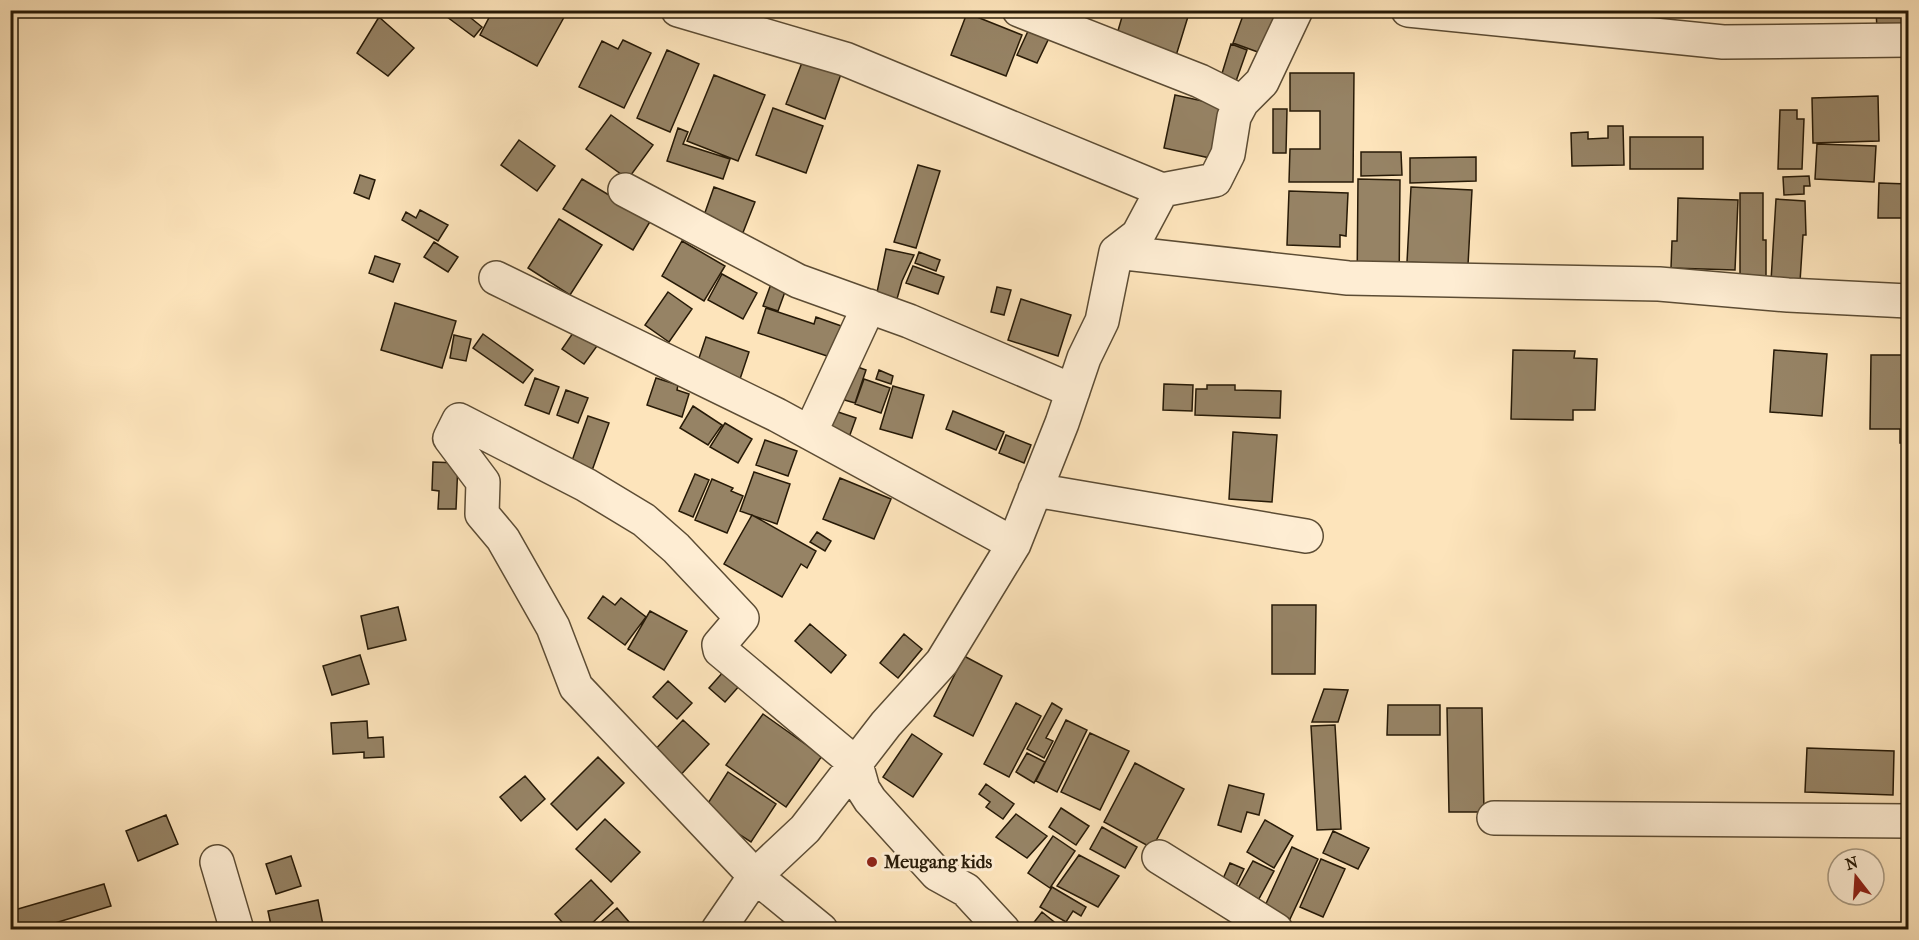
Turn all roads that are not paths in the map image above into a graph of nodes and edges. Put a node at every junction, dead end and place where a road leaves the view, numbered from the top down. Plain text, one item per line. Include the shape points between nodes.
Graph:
1 (678, 10) edge
2 (1019, 10) edge
3 (1296, 10) edge
4 (1407, 10) edge
5 (1908, 40) edge
6 (1242, 102) junction
7 (625, 190) dead end
8 (1162, 190) junction
9 (1116, 252) junction
10 (495, 278) dead end
11 (1908, 301) edge
12 (869, 306) junction
13 (1073, 391) junction
14 (810, 433) junction
15 (1035, 490) junction
16 (1306, 536) dead end
17 (1014, 543) junction
18 (856, 764) junction
19 (1494, 818) dead end
20 (1908, 821) edge
21 (1159, 857) dead end
22 (217, 862) dead end
23 (755, 876) junction
24 (237, 930) edge
25 (718, 930) edge
26 (821, 930) edge
27 (1003, 930) edge
28 (1276, 930) edge

1 - 8 street via 845,59
2 - 6 street via 1200,81
3 - 6 street via 1262,82
4 - 5 street via 1723,42
6 - 8 street via 1234,117 1228,154 1215,180
7 - 12 street via 798,281
8 - 9 street via 1138,235
9 - 11 street via 1348,278 1659,284
9 - 13 street via 1102,321
10 - 14 street
12 - 13 street
12 - 14 street
13 - 15 street
14 - 17 street
15 - 16 street
15 - 17 street
17 - 18 street via 942,662
18 - 23 street via 805,829
18 - 23 street via 720,650 719,645 742,618 644,520 586,485 459,420 450,438 483,482 482,514 503,539 553,627 572,681
18 - 27 street via 870,800 937,874 966,890
19 - 20 street
21 - 28 street
22 - 24 street
23 - 25 street
23 - 26 street

